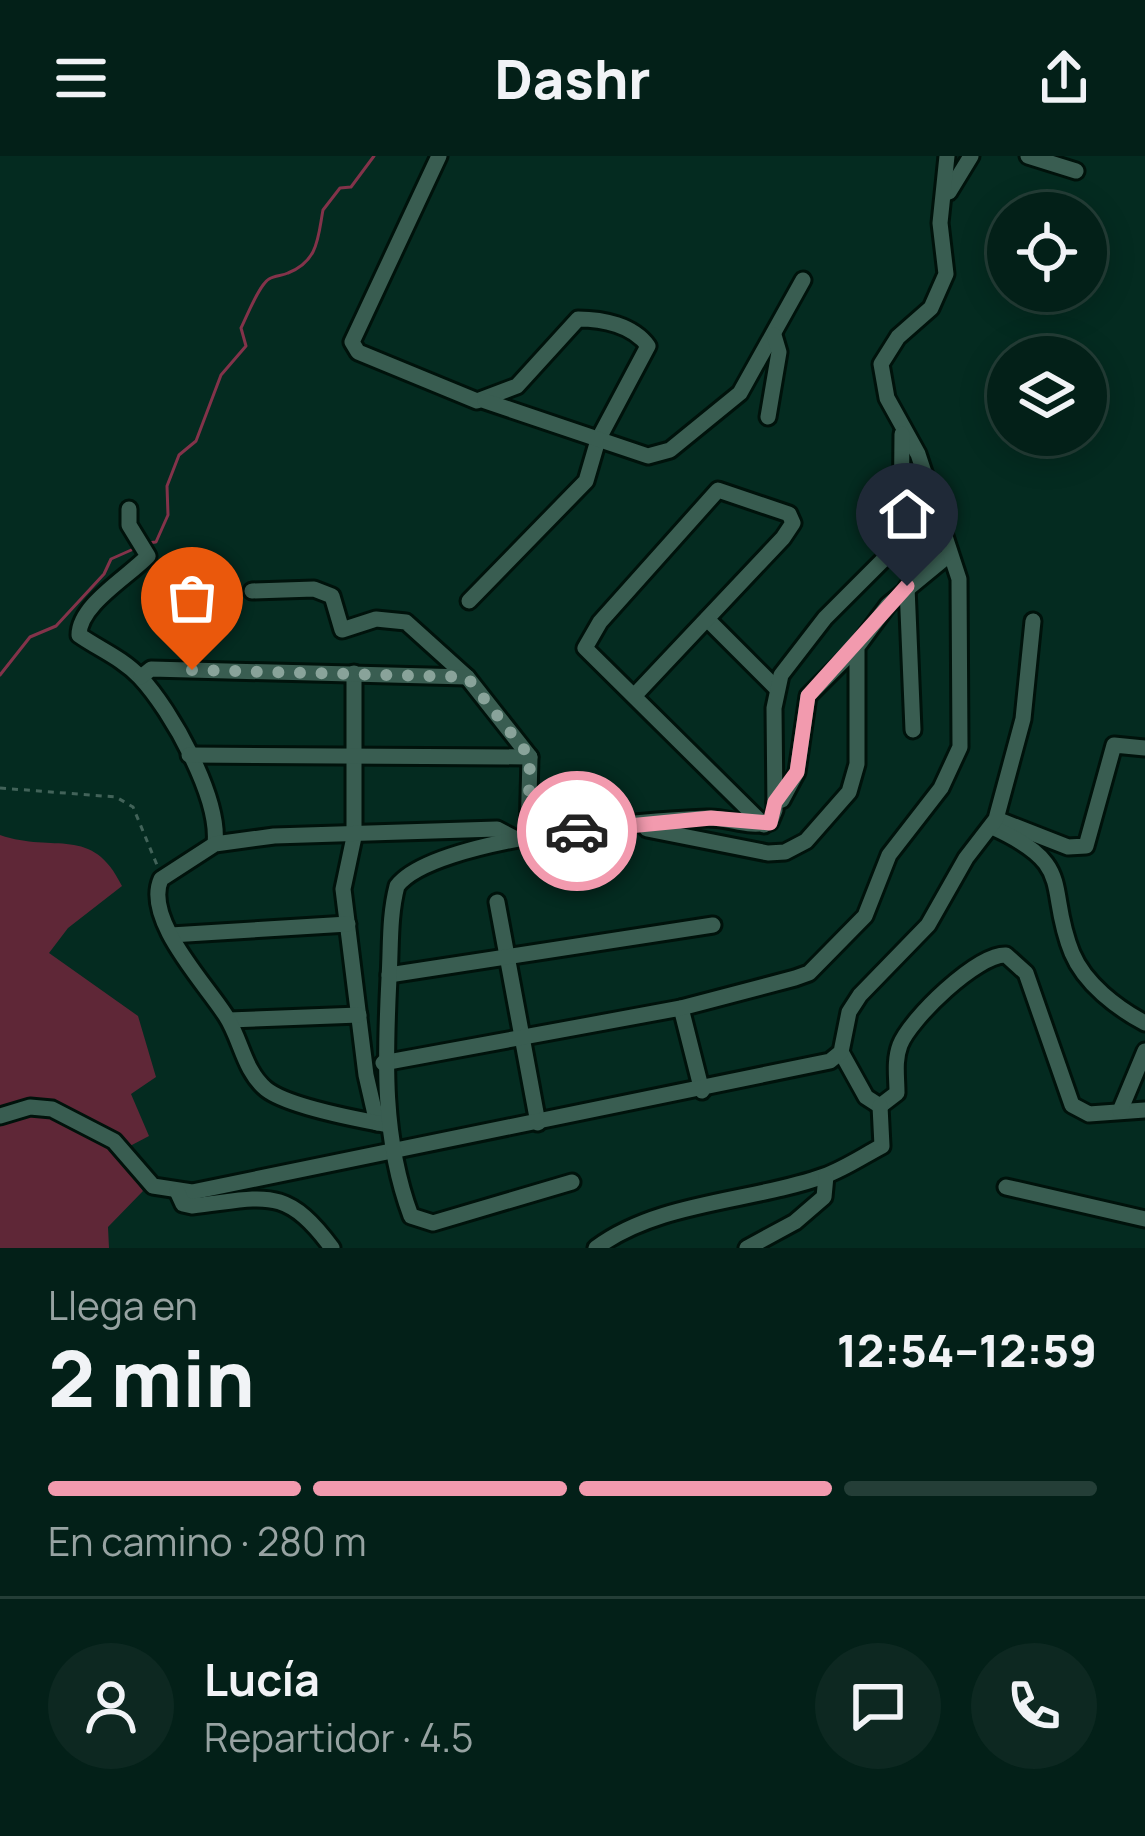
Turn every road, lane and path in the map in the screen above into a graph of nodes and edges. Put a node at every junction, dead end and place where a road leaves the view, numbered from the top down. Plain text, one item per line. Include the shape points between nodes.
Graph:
1 (439, 156) edge
2 (947, 156) edge
3 (971, 156) edge
4 (1028, 156) edge
5 (1076, 171) dead end
6 (947, 194) junction
7 (803, 280) dead end
8 (774, 335) junction
9 (482, 400) junction
10 (768, 417) dead end
11 (905, 432) junction
12 (598, 440) junction
13 (129, 509) dead end
14 (950, 554) junction
15 (907, 586) junction
16 (252, 591) dead end
17 (469, 601) dead end
18 (707, 619) junction
19 (1033, 620) dead end
20 (857, 647) junction
21 (354, 673) junction
22 (141, 677) junction
23 (467, 677) junction
24 (776, 688) junction
25 (635, 695) junction
26 (913, 730) dead end
27 (1145, 748) edge
28 (189, 755) junction
29 (355, 755) junction
30 (530, 757) junction
31 (0, 788) edge
32 (775, 802) junction
33 (994, 823) junction
34 (626, 825) junction
35 (764, 825) junction
36 (354, 837) junction
37 (522, 838) junction
38 (214, 844) junction
39 (162, 878) junction
40 (496, 902) dead end
41 (348, 924) junction
42 (713, 925) dead end
43 (171, 935) junction
44 (504, 959) junction
45 (389, 975) junction
46 (681, 1008) junction
47 (359, 1015) junction
48 (229, 1020) junction
49 (1145, 1023) edge
50 (519, 1038) junction
51 (1145, 1051) edge
52 (842, 1052) junction
53 (383, 1064) junction
54 (702, 1091) junction
55 (880, 1106) junction
56 (1145, 1110) edge
57 (1120, 1111) junction
58 (0, 1116) edge
59 (538, 1123) junction
60 (383, 1124) junction
61 (394, 1150) junction
62 (826, 1176) junction
63 (572, 1182) dead end
64 (1006, 1187) dead end
65 (177, 1191) junction
66 (1145, 1219) edge
67 (332, 1248) edge
68 (596, 1248) edge
69 (747, 1248) edge

1 - 9 street via 352,342 380,362
2 - 6 street
3 - 6 street
4 - 5 street
6 - 11 street via 940,223 946,274 931,308 881,364
7 - 8 street
8 - 10 street via 779,352
8 - 12 street via 740,393 670,450 648,457
9 - 12 street
9 - 12 street via 534,372 578,320 608,321 648,346
11 - 14 street
11 - 24 street via 902,542 826,618
12 - 17 street via 586,481
13 - 22 street via 148,556 78,629
14 - 15 street
14 - 46 street via 962,599 961,747 953,770 889,855 865,916 809,973
15 - 20 street
15 - 26 street
16 - 23 street via 332,596 342,630 376,619 406,622
18 - 24 street
18 - 25 street
18 - 25 street via 793,524 789,514 718,490 601,622 587,654
19 - 33 street via 1023,719
20 - 32 street via 808,696 797,772
20 - 34 street via 856,779 806,841 768,854
21 - 22 street via 151,669
21 - 23 street
21 - 29 street
22 - 28 street
23 - 30 street
24 - 32 street
25 - 35 street
27 - 33 street via 1114,745 1087,846
28 - 29 street
28 - 38 street via 217,822
29 - 30 street
29 - 36 street
30 - 37 street
31 - 39 path via 116,797 133,807
32 - 35 street
33 - 49 street via 1051,871 1076,961 1119,1009
33 - 52 street via 928,925 860,995
34 - 35 street via 711,818
34 - 37 street
36 - 37 street via 496,829
36 - 38 street
36 - 41 street via 343,890
37 - 45 street via 404,876 388,931
38 - 39 street
39 - 43 street via 158,896
40 - 44 street
41 - 43 street
41 - 47 street
42 - 44 street
43 - 48 street
44 - 45 street
44 - 50 street
45 - 53 street
46 - 50 street
46 - 54 street
47 - 48 street
47 - 60 street
48 - 60 street via 264,1088
50 - 53 street
50 - 59 street
51 - 57 street
52 - 54 street
52 - 55 street via 866,1097
53 - 60 street
54 - 59 street
55 - 57 street via 897,1093 907,1030 999,954 1026,973 1072,1105 1089,1114
55 - 62 street via 882,1146
56 - 57 street
58 - 65 street via 30,1107 82,1121 114,1141 153,1186
59 - 61 street
60 - 61 street
61 - 63 street via 410,1216 423,1224
61 - 65 street
62 - 68 street via 654,1221
62 - 69 street via 824,1196
64 - 66 street
65 - 67 street via 192,1206 286,1201

